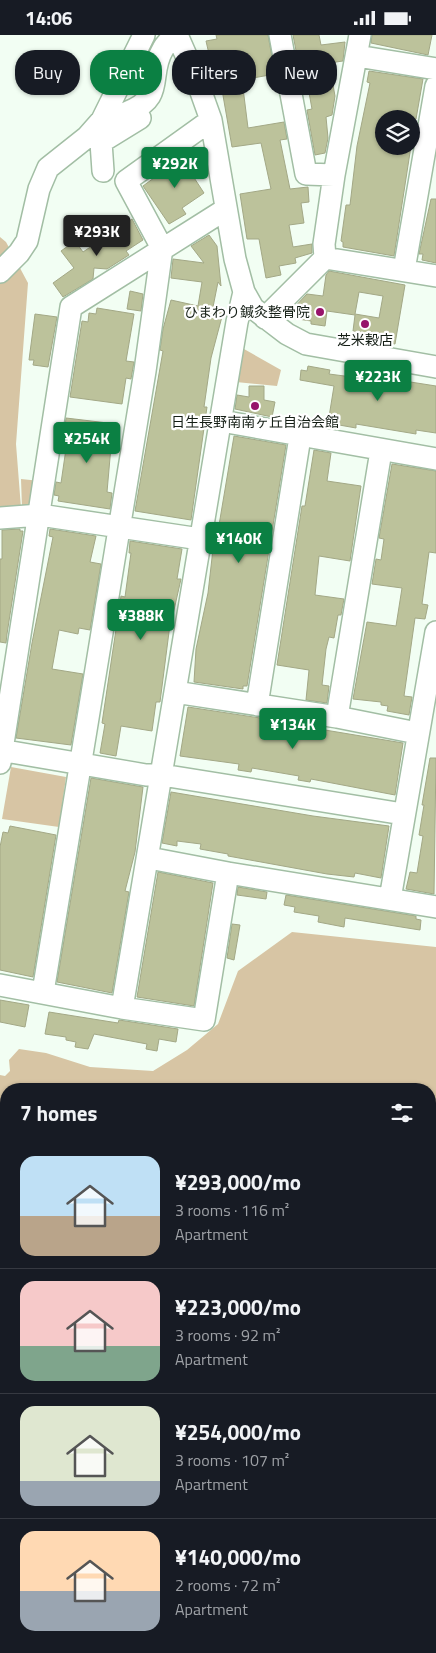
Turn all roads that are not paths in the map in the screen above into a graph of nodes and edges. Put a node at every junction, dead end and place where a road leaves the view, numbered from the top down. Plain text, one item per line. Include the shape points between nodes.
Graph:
1 (144, 35) edge
2 (176, 35) edge
3 (280, 35) edge
4 (360, 35) edge
5 (358, 56) junction
6 (436, 69) edge
7 (436, 86) edge
8 (146, 102) junction
9 (102, 120) junction
10 (211, 121) junction
11 (103, 171) dead end
12 (334, 175) junction
13 (226, 209) junction
14 (162, 248) junction
15 (325, 257) junction
16 (404, 270) junction
17 (0, 272) edge
18 (436, 276) edge
19 (244, 292) junction
20 (265, 318) junction
21 (436, 367) edge
22 (221, 421) junction
23 (300, 437) junction
24 (381, 451) junction
25 (436, 459) edge
26 (40, 515) junction
27 (0, 518) edge
28 (119, 527) junction
29 (200, 539) junction
30 (436, 633) edge
31 (175, 692) junction
32 (257, 705) junction
33 (337, 717) junction
34 (417, 733) junction
35 (1, 754) edge
36 (79, 764) junction
37 (162, 775) junction
38 (403, 814) junction
39 (149, 858) junction
40 (228, 873) junction
41 (390, 899) junction
42 (436, 907) edge
43 (0, 985) edge
44 (43, 992) junction
45 (122, 1008) junction

1 - 9 street
2 - 8 street via 161,50 154,89
2 - 10 street
3 - 12 street via 306,174
4 - 5 street
5 - 6 street
5 - 12 street
7 - 16 street
8 - 9 street via 139,108
8 - 11 street via 140,119 101,142
9 - 17 street via 87,137 48,168 39,189 26,241
10 - 13 street
10 - 14 street via 126,181
12 - 15 street
13 - 14 street
13 - 19 street
14 - 26 street via 71,307
14 - 28 street
15 - 16 street
15 - 20 street
16 - 18 street
19 - 20 street via 253,308
19 - 22 street
20 - 21 street via 287,335 306,344
22 - 23 street
22 - 29 street
23 - 24 street
23 - 32 street
24 - 25 street
24 - 33 street
26 - 27 street
26 - 28 street
26 - 35 street
28 - 29 street
28 - 36 street
29 - 31 street
30 - 34 street
31 - 32 street
31 - 37 street
32 - 33 street
33 - 34 street
34 - 38 street
35 - 36 street
36 - 37 street
36 - 44 street
37 - 38 street
37 - 39 street
38 - 41 street
39 - 40 street
39 - 45 street
40 - 41 street
40 - 45 street via 204,1020
41 - 42 street
43 - 44 street
44 - 45 street

